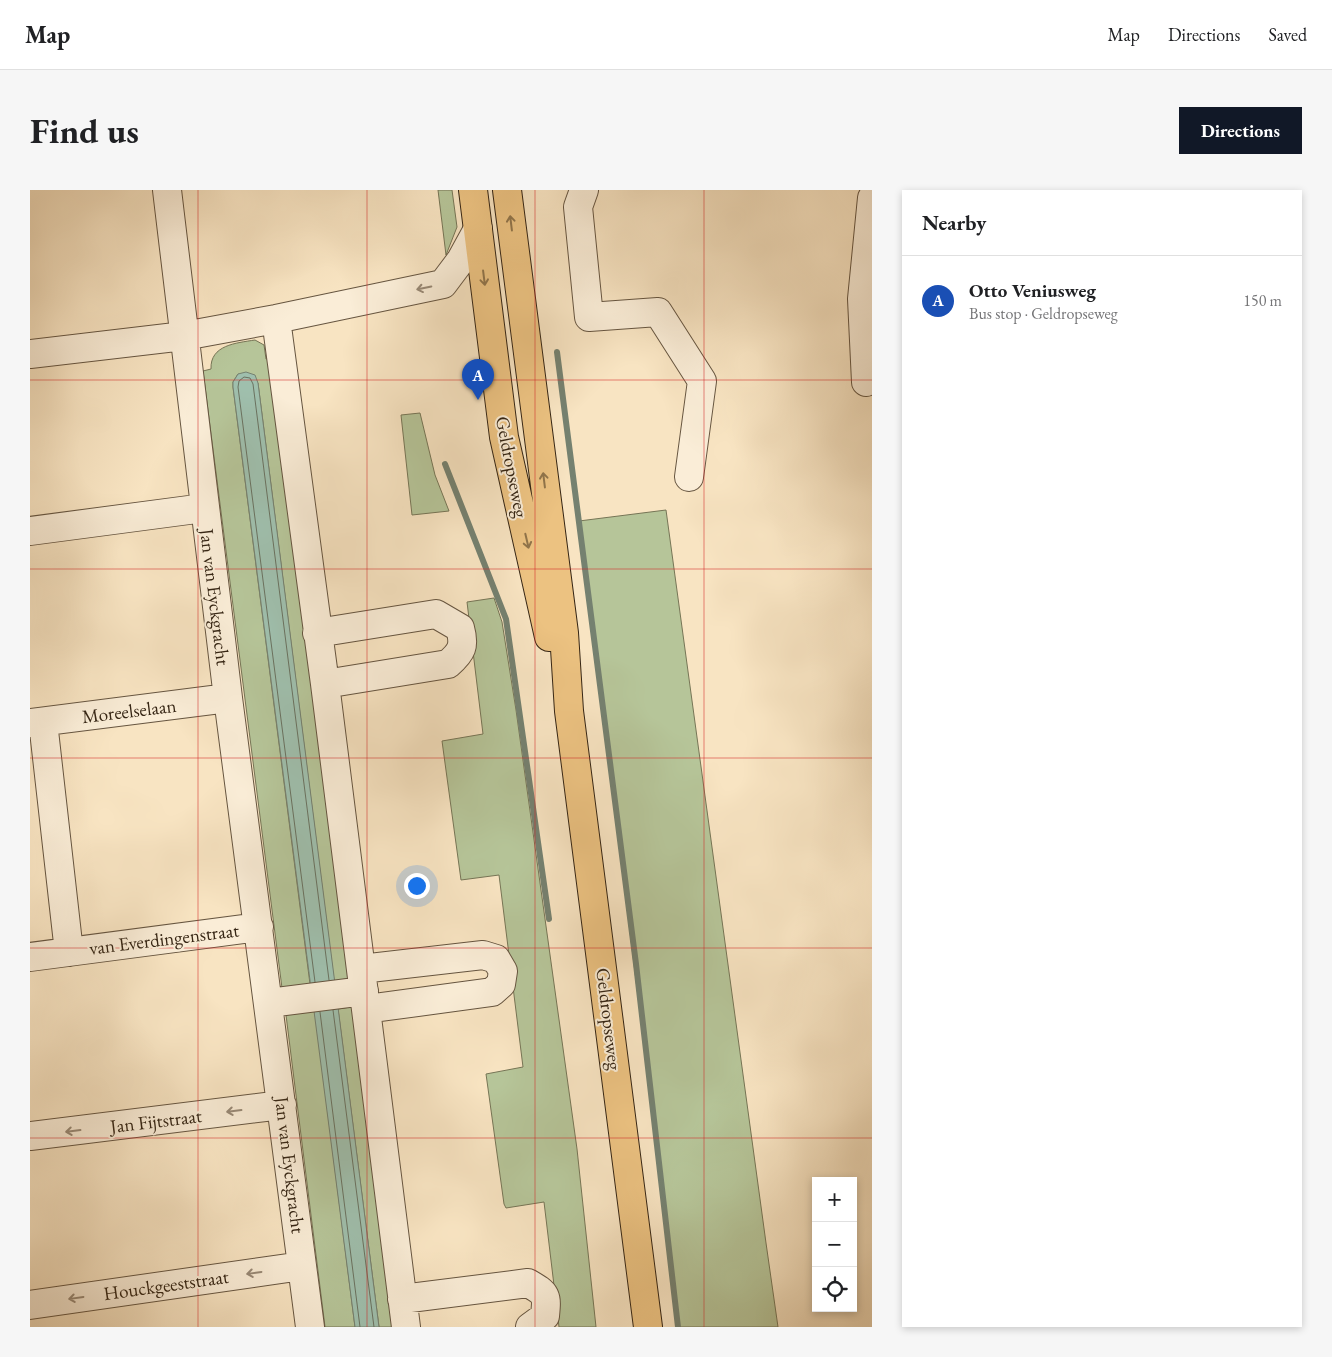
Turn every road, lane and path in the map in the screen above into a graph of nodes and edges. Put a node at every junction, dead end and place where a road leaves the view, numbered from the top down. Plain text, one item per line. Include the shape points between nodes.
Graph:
1 (167, 190) edge
2 (473, 190) edge
3 (507, 190) edge
4 (584, 190) edge
5 (872, 198) edge
6 (478, 229) junction
7 (276, 319) junction
8 (184, 336) junction
9 (30, 354) edge
10 (866, 382) dead end
11 (689, 477) dead end
12 (204, 508) junction
13 (30, 531) edge
14 (317, 633) junction
15 (325, 684) junction
16 (228, 698) junction
17 (570, 711) junction
18 (36, 723) edge
19 (259, 927) junction
20 (69, 952) junction
21 (30, 957) edge
22 (361, 990) junction
23 (276, 1002) junction
24 (282, 1105) junction
25 (30, 1136) edge
26 (302, 1266) junction
27 (402, 1298) junction
28 (30, 1305) edge
29 (310, 1327) edge
30 (406, 1327) edge
31 (530, 1327) edge
32 (648, 1327) edge

1 - 8 street, Jan van Eyckgracht
2 - 6 main road, Geldropseweg
17 -> 3 main road, Geldropseweg via 564,633
4 - 11 street via 578,206 589,317 658,312 702,381
5 - 10 street via 862,299
6 -> 7 street via 443,284
6 -> 17 main road, Geldropseweg via 504,438 549,636
7 - 8 street
7 - 14 street
8 - 9 street
8 - 12 street, Jan van Eyckgracht
12 - 13 street
12 - 16 street, Jan van Eyckgracht
14 - 15 street
14 - 15 street via 436,614 460,628 464,642 460,654 448,664
15 - 22 street
16 - 18 street, Moreelselaan
16 - 19 street, Jan van Eyckgracht
17 - 32 main road, Geldropseweg
18 - 20 street, van Everdingenstraat
19 - 20 street, van Everdingenstraat
19 - 23 street, Jan van Eyckgracht
20 - 21 street, van Everdingenstraat
22 - 23 street
22 - 27 street
23 - 24 street, Jan van Eyckgracht
24 -> 25 street, Jan Fijtstraat
24 - 26 street, Jan van Eyckgracht
26 -> 28 street, Houckgeeststraat
26 - 29 street, Jan van Eyckgracht
27 - 30 street
27 - 31 street via 528,1283 543,1292 546,1300 544,1316

